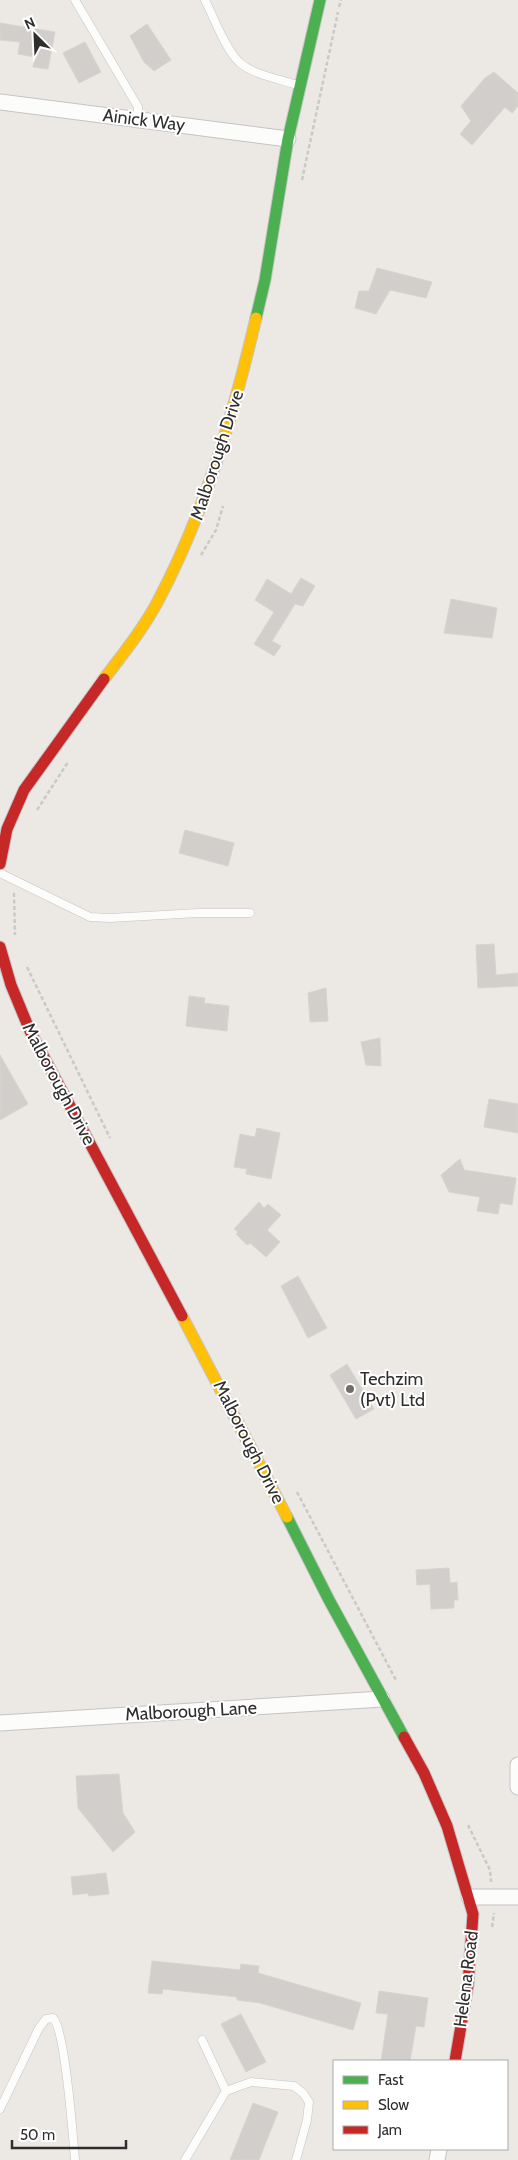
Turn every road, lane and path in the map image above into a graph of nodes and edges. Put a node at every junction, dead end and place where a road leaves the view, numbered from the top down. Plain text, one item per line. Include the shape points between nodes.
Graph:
1 (75, 0) edge
2 (206, 0) edge
3 (320, 0) edge
4 (341, 0) edge
5 (300, 85) junction
6 (0, 102) edge
7 (138, 119) junction
8 (288, 139) junction
9 (300, 186) dead end
10 (224, 502) dead end
11 (196, 563) dead end
12 (69, 760) dead end
13 (32, 818) dead end
14 (0, 864) edge
15 (0, 873) edge
16 (16, 881) junction
17 (250, 913) dead end
18 (15, 943) dead end
19 (0, 947) edge
20 (23, 960) dead end
21 (114, 1146) dead end
22 (293, 1484) dead end
23 (398, 1684) dead end
24 (382, 1698) junction
25 (0, 1723) edge
26 (518, 1765) edge
27 (518, 1787) edge
28 (464, 1817) dead end
29 (469, 1897) junction
30 (518, 1897) edge
31 (493, 1898) junction
32 (491, 1934) dead end
33 (202, 2040) dead end
34 (455, 2060) edge
35 (226, 2091) junction
36 (0, 2109) edge
37 (75, 2160) edge
38 (185, 2160) edge
39 (296, 2160) edge

1 - 7 lane via 138,107
2 - 5 lane via 238,61
3 - 5 street, Malborough Drive
4 - 9 path
5 - 8 street, Malborough Drive
6 - 7 street, Ainick Way
7 - 8 street, Ainick Way
8 - 14 street, Malborough Drive via 264,280 241,382 210,485 158,601 136,638 24,790 6,829
10 - 11 path via 216,530
12 - 13 path
15 - 16 lane
16 - 17 lane via 90,917
16 - 18 path
19 - 24 street, Malborough Drive via 30,1031 211,1368
20 - 21 path
22 - 23 path
24 - 25 street, Malborough Lane
24 - 29 street, Malborough Drive via 424,1773 447,1826
26 - 27 street
28 - 31 path via 490,1870
29 - 31 street
29 - 34 street, Helena Road via 473,1914 471,1950
30 - 31 street
31 - 32 path
33 - 35 lane
35 - 38 lane
35 - 39 lane via 251,2082 294,2086 303,2093 308,2102 307,2120
36 - 37 lane via 38,2028 46,2019 53,2018 58,2022 63,2054

